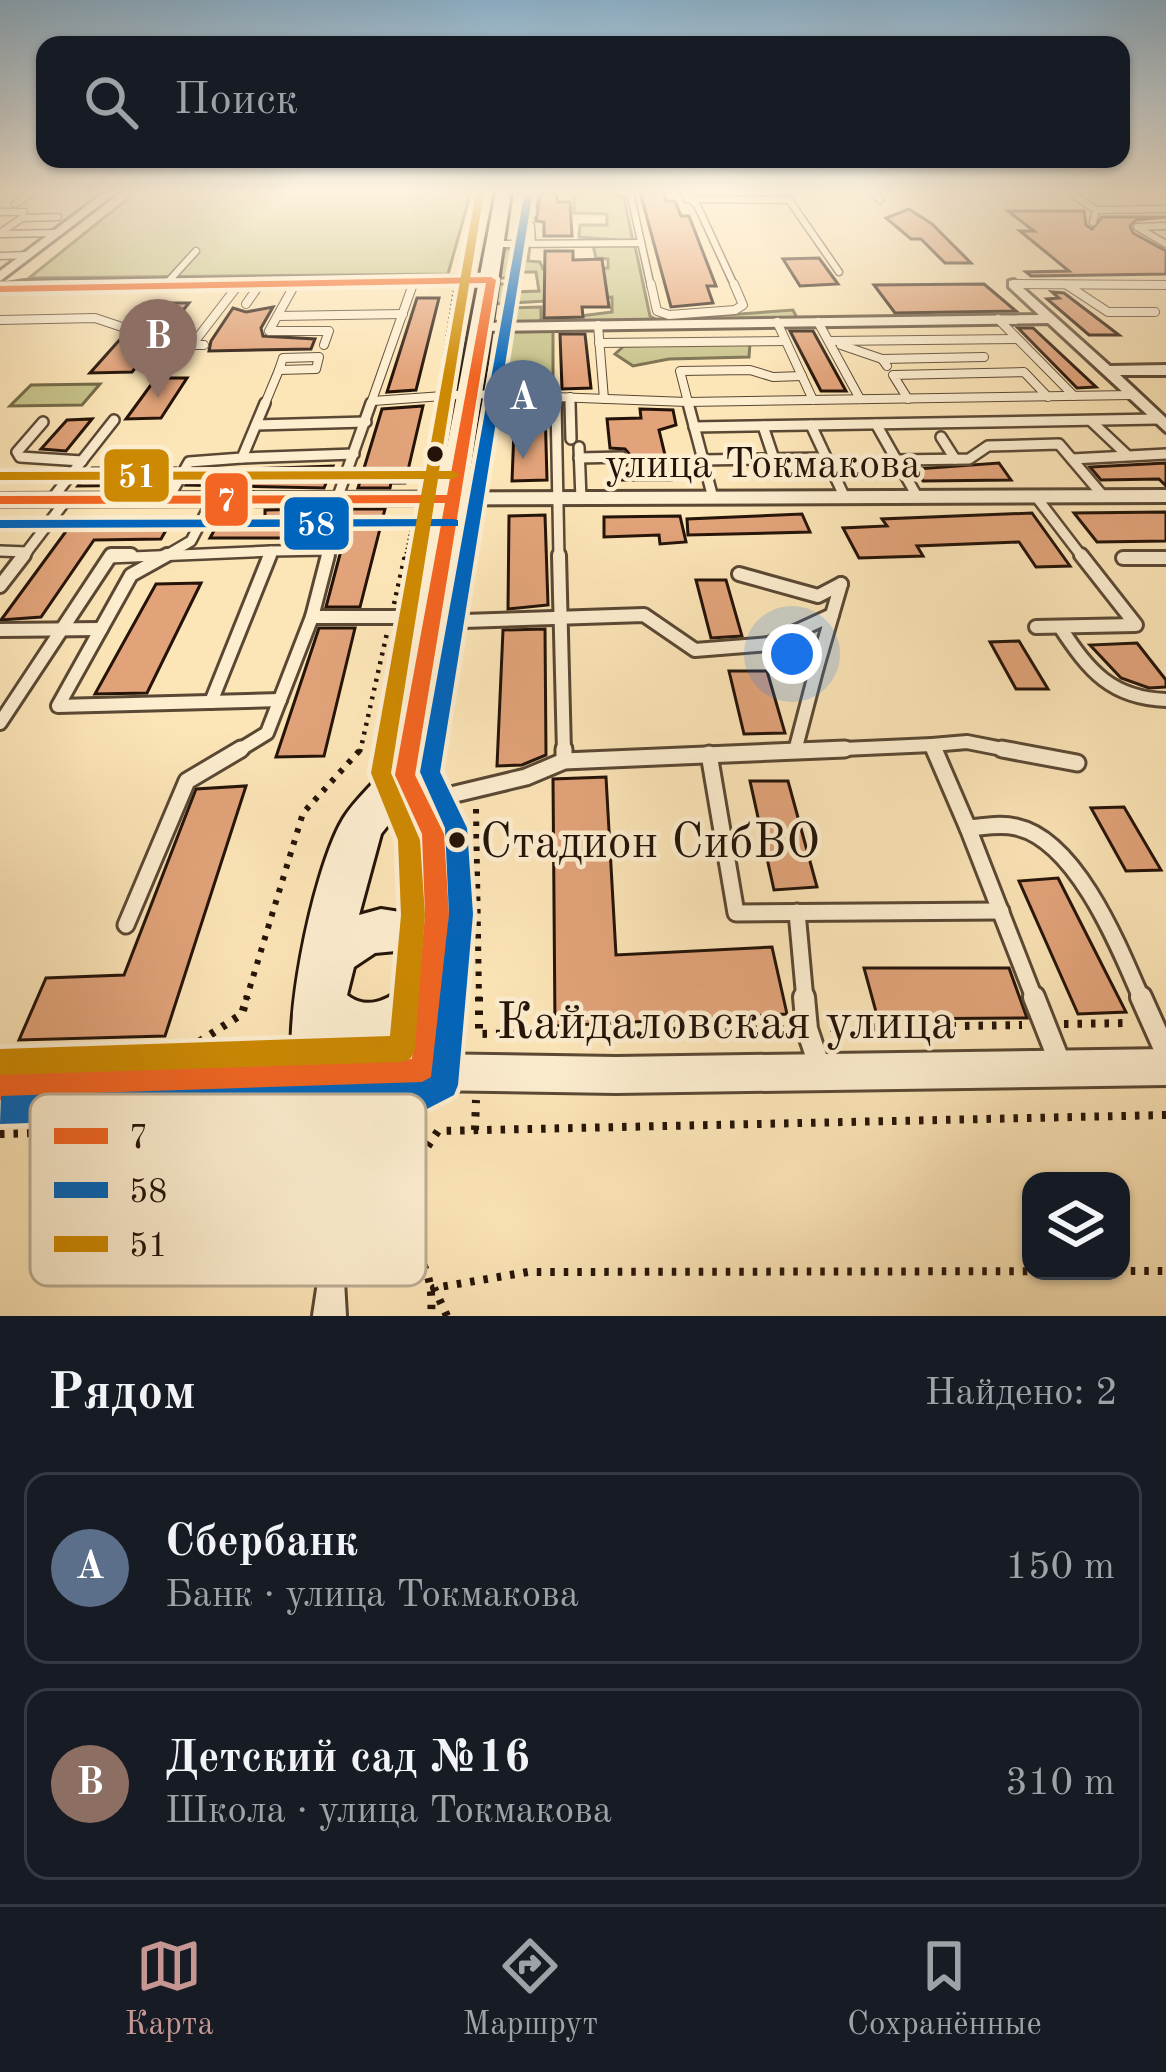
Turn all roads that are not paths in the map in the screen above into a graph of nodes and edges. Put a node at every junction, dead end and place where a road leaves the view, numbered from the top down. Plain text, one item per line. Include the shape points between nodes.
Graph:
1 (194, 253) edge
2 (495, 253) edge
3 (643, 253) edge
4 (719, 253) edge
5 (825, 253) edge
6 (29, 255) joint
7 (0, 256) edge
8 (838, 272) dead end
9 (491, 280) junction
10 (415, 281) junction
11 (0, 282) edge
12 (296, 282) junction
13 (239, 283) junction
14 (260, 283) junction
15 (166, 284) junction
16 (1014, 284) joint
17 (1066, 284) junction
18 (1166, 284) edge
19 (246, 304) dead end
20 (1108, 312) junction
21 (1154, 312) dead end
22 (403, 314) junction
23 (278, 316) junction
24 (1050, 319) junction
25 (998, 320) junction
26 (776, 322) junction
27 (818, 322) junction
28 (1118, 323) dead end
29 (3, 325) edge
30 (598, 325) junction
31 (483, 327) junction
32 (125, 328) dead end
33 (1017, 339) junction
34 (785, 340) junction
35 (829, 341) junction
36 (599, 343) junction
37 (204, 345) dead end
38 (324, 345) dead end
39 (984, 357) dead end
40 (882, 359) junction
41 (279, 370) dead end
42 (1166, 370) edge
43 (1107, 371) junction
44 (893, 375) junction
45 (802, 376) junction
46 (1132, 395) junction
47 (470, 397) junction
48 (570, 397) junction
49 (1048, 397) junction
50 (1074, 397) junction
51 (604, 399) junction
52 (860, 399) junction
53 (908, 399) junction
54 (813, 400) junction
55 (373, 401) junction
56 (687, 403) junction
57 (113, 420) dead end
58 (1091, 421) junction
59 (44, 422) dead end
60 (366, 422) junction
61 (1162, 423) edge
62 (256, 424) junction
63 (876, 424) junction
64 (811, 425) junction
65 (764, 426) junction
66 (694, 427) junction
67 (941, 437) dead end
68 (576, 448) junction
69 (354, 454) junction
70 (1166, 454) edge
71 (1127, 455) junction
72 (622, 457) dead end
73 (242, 458) junction
74 (826, 458) junction
75 (774, 459) junction
76 (956, 459) junction
77 (1072, 459) junction
78 (703, 460) junction
79 (897, 460) junction
80 (82, 461) junction
81 (1166, 496) edge
82 (1104, 497) junction
83 (713, 498) junction
84 (845, 498) junction
85 (918, 498) junction
86 (1037, 498) junction
87 (168, 499) junction
88 (213, 499) junction
89 (337, 499) junction
90 (435, 499) junction
91 (558, 499) junction
92 (581, 499) junction
93 (0, 500) edge
94 (59, 500) junction
95 (0, 551) edge
96 (271, 551) junction
97 (27, 552) junction
98 (169, 553) junction
99 (1123, 558) dead end
100 (1166, 558) edge
101 (739, 574) dead end
102 (0, 586) edge
103 (832, 615) junction
104 (311, 617) junction
105 (432, 619) junction
106 (561, 619) junction
107 (1036, 627) dead end
108 (1060, 627) junction
109 (59, 629) junction
110 (101, 629) junction
111 (0, 630) edge
112 (769, 644) junction
113 (817, 667) junction
114 (280, 700) junction
115 (1166, 700) edge
116 (212, 702) junction
117 (0, 723) edge
118 (932, 745) junction
119 (795, 751) junction
120 (709, 754) junction
121 (564, 761) junction
122 (1077, 764) dead end
123 (412, 789) junction
124 (968, 828) junction
125 (1001, 911) junction
126 (797, 912) junction
127 (126, 925) dead end
128 (433, 976) junction
129 (322, 979) junction
130 (1166, 1053) edge
131 (1166, 1066) edge
132 (1062, 1068) junction
133 (424, 1072) junction
134 (822, 1072) junction
135 (369, 1076) junction
136 (317, 1077) junction
137 (0, 1086) edge
138 (365, 1094) edge
139 (328, 1286) edge
140 (335, 1286) edge
141 (323, 1316) edge
142 (336, 1316) edge

1 - 15 lane
2 - 9 street
3 - 4 lane via 657,311 718,314 743,305
5 - 8 lane
6 - 7 lane
6 - 11 street
9 - 10 street
9 - 31 street
10 - 12 street
10 - 22 lane
11 - 15 street
12 - 14 street
12 - 23 lane
13 - 14 street
13 - 15 street
13 - 37 lane via 192,345
14 - 19 lane
16 - 17 lane
16 - 24 street
17 - 18 lane
17 - 20 lane
20 - 21 lane
20 - 28 lane
22 - 23 lane
22 - 55 lane
23 - 38 lane via 269,332 329,331
24 - 25 street
24 - 43 street
25 - 27 street
25 - 33 lane
26 - 27 street
26 - 30 street
26 - 34 lane
27 - 35 lane
29 - 32 lane via 95,318
30 - 31 street
30 - 36 lane
31 - 47 street
33 - 35 lane
33 - 50 lane
34 - 36 lane
34 - 45 lane
35 - 40 lane
35 - 52 lane
36 - 51 lane
39 - 40 lane
40 - 44 lane
41 - 62 lane
42 - 43 street
43 - 46 street
44 - 49 lane via 1024,372
44 - 53 lane
45 - 54 lane
45 - 56 lane via 680,371
46 - 50 lane
46 - 61 street
47 - 48 lane
47 - 55 lane
47 - 90 street
47 - 91 lane via 556,400
48 - 51 lane
48 - 68 lane
49 - 50 lane
49 - 53 lane
51 - 56 lane
52 - 53 lane
52 - 54 lane
54 - 56 lane
55 - 60 lane
56 - 66 lane
57 - 80 lane
58 - 61 lane
58 - 63 lane
58 - 71 lane
59 - 80 lane via 20,458
60 - 62 lane
60 - 69 lane
62 - 73 lane
63 - 64 lane
63 - 79 lane
64 - 65 lane
64 - 74 lane
65 - 66 lane
65 - 75 lane
66 - 78 lane
67 - 76 lane
68 - 72 lane
68 - 92 lane
69 - 73 lane
69 - 89 lane
70 - 71 lane
71 - 77 lane
73 - 87 lane via 189,462
74 - 75 lane
74 - 84 lane
75 - 78 lane
76 - 77 lane via 988,446 1059,444
76 - 79 lane
77 - 82 lane
78 - 83 lane
79 - 85 lane
80 - 94 lane
81 - 82 street, улица Токмакова
82 - 86 street, улица Токмакова
83 - 84 street, улица Токмакова
83 - 92 street, улица Токмакова
84 - 85 street, улица Токмакова
85 - 86 street, улица Токмакова
86 - 108 lane via 1136,625
87 - 88 street, улица Токмакова
87 - 94 street, улица Токмакова
88 - 89 street, улица Токмакова
88 - 98 lane via 191,541
89 - 90 street, улица Токмакова
90 - 91 street, улица Токмакова
90 - 105 street
91 - 92 street, улица Токмакова
91 - 106 lane
93 - 94 street, улица Токмакова
94 - 97 lane
95 - 97 lane
96 - 98 lane
96 - 104 lane via 329,545
96 - 116 lane
97 - 102 lane
98 - 109 lane via 111,555
98 - 110 lane via 131,575
99 - 100 lane
101 - 103 lane via 818,596 842,584
103 - 112 lane
103 - 113 lane
104 - 105 lane
104 - 114 lane
105 - 106 lane
105 - 123 street
106 - 112 lane via 644,615 694,650
106 - 121 lane
107 - 108 lane
108 - 115 lane via 1109,690 1133,701
109 - 110 lane
109 - 111 lane
109 - 117 lane
110 - 116 lane via 58,706
112 - 113 lane
113 - 119 lane
114 - 116 lane
114 - 127 lane via 267,733 187,781
118 - 119 lane
118 - 122 lane via 967,742
118 - 124 lane
119 - 120 lane
120 - 121 lane
120 - 126 lane via 736,913
121 - 123 lane via 466,791
123 - 128 street via 433,834
123 - 129 street via 361,826
124 - 125 lane
124 - 130 lane via 1018,826 1051,842 1082,878
125 - 126 lane
125 - 132 lane
126 - 134 lane via 807,1029
128 - 129 street via 428,947 374,930 354,936
128 - 129 street via 404,1022 382,1029 340,1022 325,1009
128 - 133 street
129 - 136 street
131 - 132 street, Кайдаловская улица
132 - 134 street, Кайдаловская улица
133 - 134 street, Кайдаловская улица
133 - 135 street, Кайдаловская улица
135 - 136 street, Кайдаловская улица
135 - 138 lane
136 - 137 street, Кайдаловская улица
139 - 141 lane
140 - 142 lane

